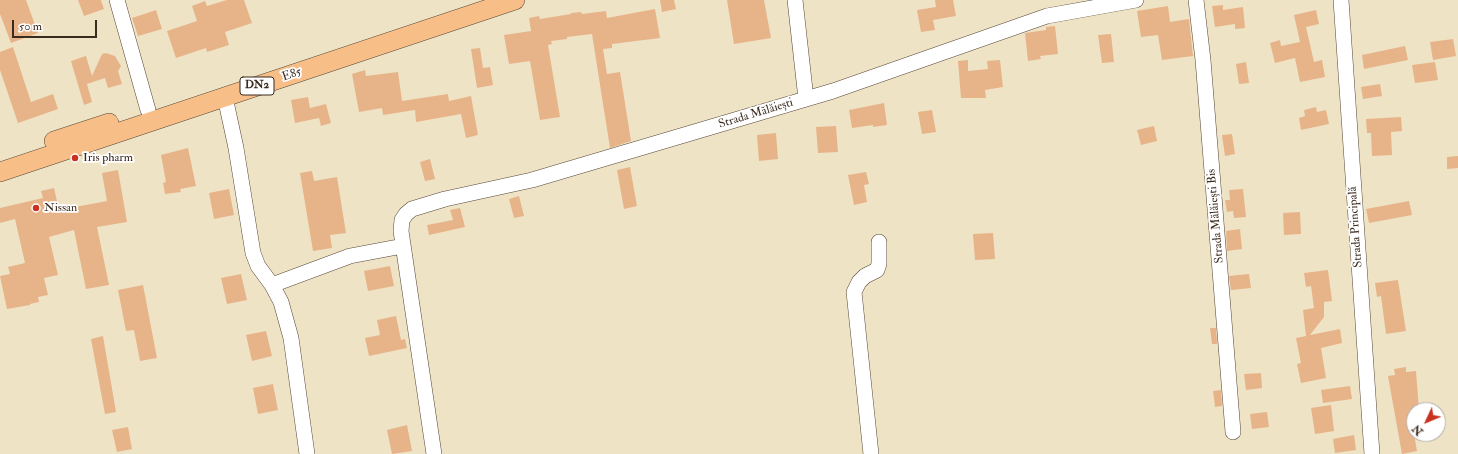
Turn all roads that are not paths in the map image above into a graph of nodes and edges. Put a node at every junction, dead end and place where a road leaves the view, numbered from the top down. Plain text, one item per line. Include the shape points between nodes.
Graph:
1 (117, 0) edge
2 (476, 0) edge
3 (515, 0) edge
4 (795, 0) edge
5 (1136, 0) edge
6 (1196, 0) edge
7 (1341, 0) edge
8 (225, 97) junction
9 (806, 99) junction
10 (148, 110) junction
11 (0, 159) edge
12 (0, 172) edge
13 (879, 242) dead end
14 (403, 246) junction
15 (272, 285) junction
16 (1233, 432) dead end
17 (307, 454) edge
18 (434, 454) edge
19 (871, 454) edge
20 (1372, 454) edge

1 - 10 street
2 - 10 main road, E85 / DN2
3 - 8 main road, E85 / DN2
4 - 9 street
5 - 9 street, Strada Mălăiești via 1047,16
6 - 16 street, Strada Mălăiești Bis via 1204,60
7 - 20 street, Strada Principală
8 - 12 main road, E85 / DN2
8 - 15 street via 253,253 258,266
9 - 14 street, Strada Mălăiești via 532,180 412,209 402,220
10 - 11 main road, E85 / DN2
13 - 19 street via 877,270 865,276 854,292
14 - 15 street via 350,256
14 - 18 street, Strada Mălăiești
15 - 17 street via 281,302 291,338

